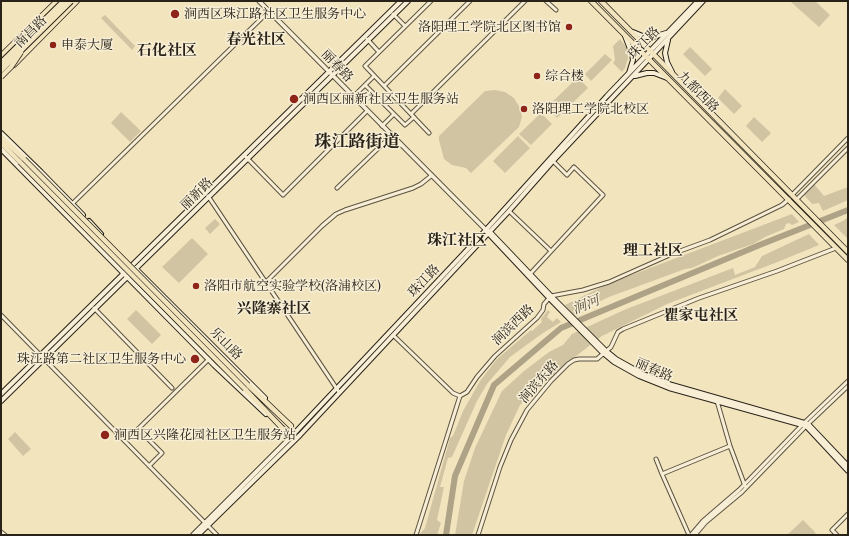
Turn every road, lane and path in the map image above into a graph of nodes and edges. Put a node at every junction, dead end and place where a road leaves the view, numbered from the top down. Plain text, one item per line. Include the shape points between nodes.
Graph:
1 (57, 1) edge
2 (64, 1) edge
3 (71, 1) edge
4 (77, 1) edge
5 (259, 1) edge
6 (401, 1) edge
7 (408, 1) edge
8 (430, 1) edge
9 (470, 1) edge
10 (525, 1) edge
11 (546, 1) edge
12 (591, 1) edge
13 (600, 1) edge
14 (698, 1) edge
15 (703, 1) edge
16 (556, 10) dead end
17 (269, 11) junction
18 (391, 11) junction
19 (394, 15) junction
20 (405, 26) junction
21 (630, 30) junction
22 (624, 33) junction
23 (670, 33) junction
24 (367, 38) junction
25 (16, 42) junction
26 (26, 45) junction
27 (26, 52) junction
28 (380, 52) junction
29 (652, 53) junction
30 (1, 56) edge
31 (648, 57) junction
32 (1, 63) edge
33 (1, 70) edge
34 (330, 74) junction
35 (631, 75) junction
36 (674, 75) junction
37 (374, 76) junction
38 (1, 78) edge
39 (669, 78) junction
40 (365, 85) junction
41 (384, 86) junction
42 (356, 94) dead end
43 (367, 111) junction
44 (394, 114) junction
45 (412, 116) junction
46 (382, 126) junction
47 (1, 133) edge
48 (429, 133) dead end
49 (391, 136) junction
50 (1, 137) edge
51 (848, 138) edge
52 (1, 142) edge
53 (848, 148) edge
54 (1, 149) edge
55 (244, 155) junction
56 (248, 159) junction
57 (553, 161) junction
58 (431, 176) junction
59 (337, 188) dead end
60 (206, 193) junction
61 (792, 194) junction
62 (209, 197) junction
63 (789, 199) junction
64 (797, 199) junction
65 (72, 204) junction
66 (509, 211) junction
67 (488, 232) junction
68 (831, 240) junction
69 (836, 248) junction
70 (551, 251) junction
71 (848, 252) edge
72 (848, 260) edge
73 (130, 271) junction
74 (530, 274) junction
75 (266, 282) junction
76 (550, 297) junction
77 (93, 307) junction
78 (1, 315) edge
79 (393, 335) junction
80 (604, 352) junction
81 (43, 357) junction
82 (209, 359) junction
83 (848, 381) edge
84 (848, 386) edge
85 (246, 387) junction
86 (172, 388) dead end
87 (338, 390) junction
88 (1, 394) edge
89 (460, 396) junction
90 (716, 399) junction
91 (1, 401) edge
92 (805, 424) junction
93 (291, 426) junction
94 (284, 430) junction
95 (296, 431) junction
96 (300, 435) junction
97 (294, 437) junction
98 (730, 446) junction
99 (656, 459) dead end
100 (149, 466) junction
101 (848, 466) edge
102 (848, 471) edge
103 (662, 474) junction
104 (745, 486) junction
105 (848, 514) edge
106 (206, 525) junction
107 (1, 532) edge
108 (5, 535) edge
109 (193, 535) edge
110 (198, 535) edge
111 (217, 535) edge
112 (416, 535) edge
113 (478, 535) edge
114 (690, 535) edge
115 (695, 535) edge
116 (837, 535) edge

1 - 25 main road, 南昌路
2 - 32 highway, 南昌路, bridge
3 - 26 highway, 南昌路, bridge
4 - 27 main road, 南昌路
5 - 17 street, 丽春路
6 - 18 main road, 丽新路
7 - 19 main road, 丽新路
8 - 20 street
9 - 41 street
10 - 45 street
11 - 16 street
12 - 22 main road, 九都西路
13 - 21 main road, 九都西路
14 - 23 main road, 珠江路
15 - 23 main road, 珠江路
17 - 34 street, 丽春路
17 - 65 street
18 - 19 street
18 - 24 main road, 丽新路
19 - 20 street
19 - 24 main road, 丽新路
20 - 28 street
21 - 23 main road via 645,37
21 - 29 main road, 九都西路
22 - 31 main road, 九都西路
22 - 35 main road via 632,54
23 - 29 main road, 珠江路
23 - 36 main road via 665,53 666,62
24 - 28 street
24 - 34 main road, 丽新路
25 - 27 main road via 18,51
25 - 30 main road, 南昌路
26 - 33 highway, 南昌路, bridge
26 - 38 main road, bridge
27 - 38 main road, 南昌路
28 - 37 street via 365,66
29 - 31 main road, 珠江路
29 - 36 main road, 九都西路
31 - 35 main road, 珠江路
31 - 39 main road, 九都西路
34 - 43 street, 丽春路
34 - 55 main road, 丽新路
34 - 56 main road, 丽新路
35 - 39 main road via 654,73
35 - 57 main road, 珠江路
35 - 67 main road, 珠江路
36 - 61 main road, 九都西路
37 - 40 street
37 - 41 street
39 - 63 main road, 九都西路
40 - 42 street
40 - 44 street
41 - 45 street
43 - 46 street, 丽春路
43 - 56 street via 283,195
44 - 45 street via 405,126
44 - 46 street
45 - 48 street
46 - 49 street, 丽春路
47 - 65 main road, 乐山路
49 - 58 street, 丽春路
49 - 59 street
50 - 73 main road, 乐山路
50 - 85 main road, bridge
51 - 61 street
52 - 73 main road, 乐山路
52 - 85 main road, bridge
53 - 64 street
54 - 73 main road, 乐山路
55 - 56 street
55 - 60 main road, 丽新路
56 - 62 main road, 丽新路
57 - 66 main road, 珠江路
57 - 70 street via 566,175 574,167 603,195
58 - 67 street, 丽春路
58 - 75 street via 413,188 336,214
60 - 62 street
60 - 73 main road, 丽新路
61 - 64 main road, 九都西路
62 - 73 main road, 丽新路
62 - 75 street
63 - 68 main road, 九都西路
63 - 76 street via 782,205 710,240 609,282
64 - 68 main road, 九都西路
65 - 73 main road, 乐山路
66 - 67 main road, 珠江路
66 - 70 street
67 - 74 main road, 丽春路
67 - 76 main road, 丽春路
67 - 79 main road, 珠江路
67 - 87 main road, 珠江路
68 - 69 main road
68 - 71 main road
69 - 72 main road
69 - 80 street via 623,329 618,332 611,347
70 - 74 street
73 - 77 main road, 丽新路
73 - 82 main road, 乐山路
73 - 93 main road, 乐山路 via 246,379
74 - 76 main road, 丽春路
75 - 87 street
76 - 80 main road, 丽春路
76 - 89 street, 涧滨西路 via 537,318 495,356 467,392
77 - 81 main road, 丽新路
77 - 86 street
78 - 81 street
79 - 87 main road, 珠江路
79 - 89 street via 453,393
80 - 90 main road, 丽春路 via 641,373
80 - 113 street, 涧滨东路 via 597,359 579,359 568,364 527,410 500,467
81 - 88 main road, 丽新路
81 - 91 main road, 丽新路
81 - 100 street
82 - 94 main road, 乐山路
82 - 100 street via 138,428 162,453
83 - 92 street
84 - 92 street
85 - 93 main road
85 - 94 main road
87 - 95 main road, 珠江路
87 - 96 main road, 珠江路
89 - 112 street, 涧滨西路
90 - 92 main road, 丽春路
90 - 98 street
92 - 101 main road
92 - 102 main road
92 - 104 street
93 - 95 main road, 乐山路
94 - 97 main road, 乐山路
95 - 96 main road, 乐山路
95 - 97 main road, 珠江路
96 - 97 main road, 珠江路
97 - 106 main road, 珠江路
98 - 103 street
98 - 104 street
99 - 103 street
100 - 106 street
103 - 114 street
104 - 114 street
104 - 115 street
105 - 116 street via 832,530
106 - 109 main road, 珠江路
106 - 110 main road, 珠江路
106 - 111 street
107 - 108 street

